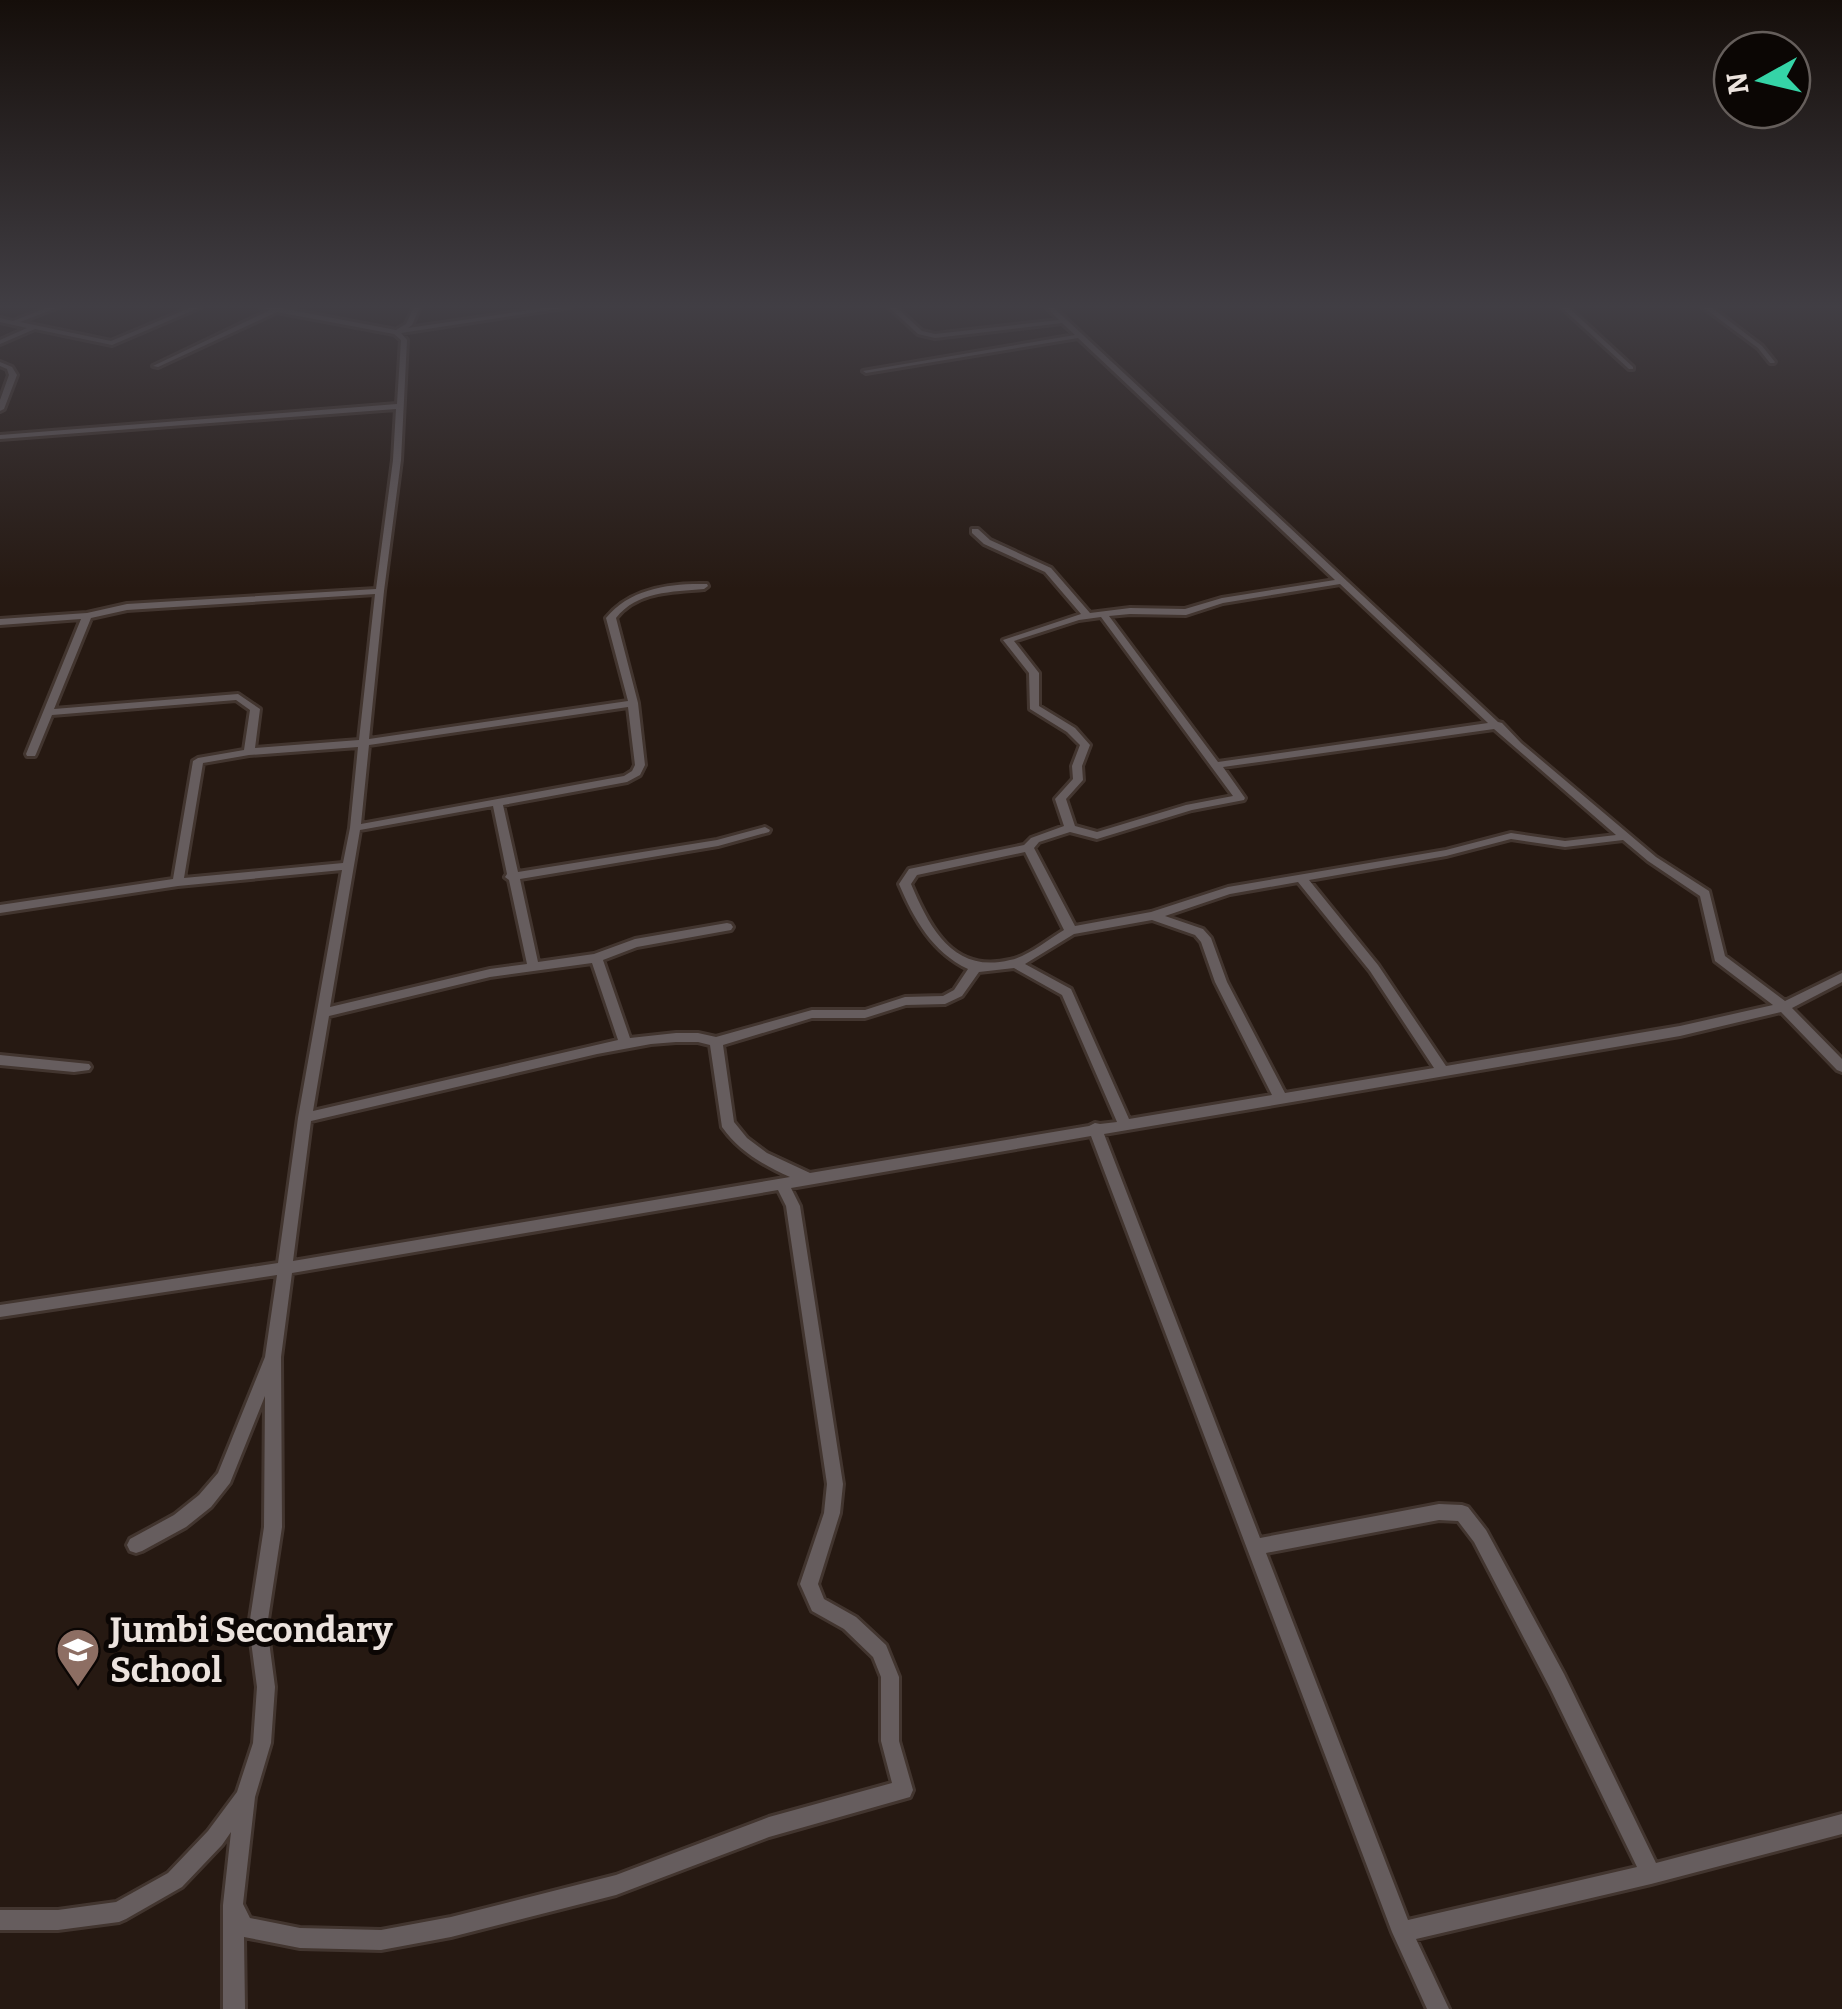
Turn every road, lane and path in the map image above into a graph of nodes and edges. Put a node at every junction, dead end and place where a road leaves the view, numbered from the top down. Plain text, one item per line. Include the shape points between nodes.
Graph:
1 (401, 401) edge
2 (1149, 401) edge
3 (401, 406) junction
4 (0, 437) edge
5 (975, 530) dead end
6 (1343, 582) junction
7 (704, 586) dead end
8 (380, 591) junction
9 (1103, 614) junction
10 (88, 616) junction
11 (1088, 616) junction
12 (0, 622) edge
13 (633, 703) junction
14 (49, 712) junction
15 (1498, 725) junction
16 (364, 743) junction
17 (249, 752) junction
18 (31, 754) dead end
19 (1217, 765) junction
20 (497, 800) junction
21 (356, 828) junction
22 (1070, 828) junction
23 (766, 830) dead end
24 (1624, 837) junction
25 (1028, 848) junction
26 (348, 866) junction
27 (511, 876) junction
28 (1300, 878) junction
29 (178, 882) junction
30 (0, 908) edge
31 (1153, 916) junction
32 (727, 927) dead end
33 (1071, 930) junction
34 (596, 958) junction
35 (1016, 964) junction
36 (533, 966) junction
37 (975, 968) junction
38 (1842, 977) edge
39 (1784, 1007) junction
40 (322, 1012) junction
41 (716, 1042) junction
42 (626, 1045) junction
43 (0, 1060) edge
44 (1842, 1066) edge
45 (84, 1068) dead end
46 (1443, 1071) junction
47 (1281, 1098) junction
48 (304, 1118) junction
49 (1124, 1123) junction
50 (1095, 1128) junction
51 (806, 1178) junction
52 (782, 1184) junction
53 (285, 1268) junction
54 (0, 1311) edge
55 (272, 1357) junction
56 (136, 1546) dead end
57 (1256, 1547) junction
58 (245, 1797) junction
59 (1842, 1824) edge
60 (1651, 1874) junction
61 (233, 1905) junction
62 (0, 1920) edge
63 (1402, 1932) junction
64 (234, 2009) edge
65 (1438, 2009) edge

1 - 3 street
2 - 6 street
3 - 4 street
3 - 8 street
5 - 11 street via 986,542 1048,570
6 - 9 street via 1186,612
6 - 15 street
7 - 13 street via 642,594 618,606 611,618
8 - 10 street
8 - 16 street
9 - 11 street
9 - 19 street
10 - 12 street
10 - 14 street
11 - 22 street via 1008,640 1034,673 1034,707 1085,745 1078,780 1060,799
13 - 16 street
13 - 20 street via 636,773
14 - 17 street via 238,696 255,709
14 - 18 street
15 - 19 street
15 - 24 street
16 - 17 street
16 - 21 street
17 - 29 street via 198,760
19 - 22 street via 1237,800 1097,836
20 - 21 street
20 - 27 street
21 - 26 street
22 - 25 street
23 - 27 street
24 - 28 street via 1565,844 1511,836
24 - 39 street via 1705,894 1719,958
25 - 33 street
25 - 37 street via 908,876 905,884 932,936 946,954
26 - 29 street
26 - 40 street
27 - 36 street
28 - 31 street via 1228,891
28 - 46 street via 1374,968
29 - 30 street
31 - 33 street
31 - 47 street via 1207,941
32 - 34 street via 635,943
33 - 35 street
34 - 36 street
34 - 42 street
35 - 37 street
35 - 49 street via 1067,992
36 - 40 street
37 - 41 street via 945,1000 905,1001 865,1014 812,1014
38 - 39 street
39 - 44 street
39 - 46 street
40 - 48 street
41 - 42 street via 696,1036
41 - 51 street via 734,1134 774,1165
42 - 48 street
43 - 45 street
46 - 47 street
47 - 49 street
48 - 53 street
49 - 50 street
50 - 51 street
50 - 57 street
51 - 52 street
52 - 53 street
52 - 61 street via 794,1206 835,1484 809,1584 818,1606 850,1622 880,1651 890,1678 890,1741 902,1790 770,1827 616,1885 381,1940 275,1935 244,1927
53 - 54 street
53 - 55 street
55 - 56 street via 224,1478 180,1521
55 - 58 street via 274,1527 258,1626 266,1686 262,1744
57 - 60 street via 1462,1513 1557,1681
57 - 63 street
58 - 61 street
58 - 62 street via 176,1880 119,1912
59 - 60 street
60 - 63 street
61 - 64 street
63 - 65 street

